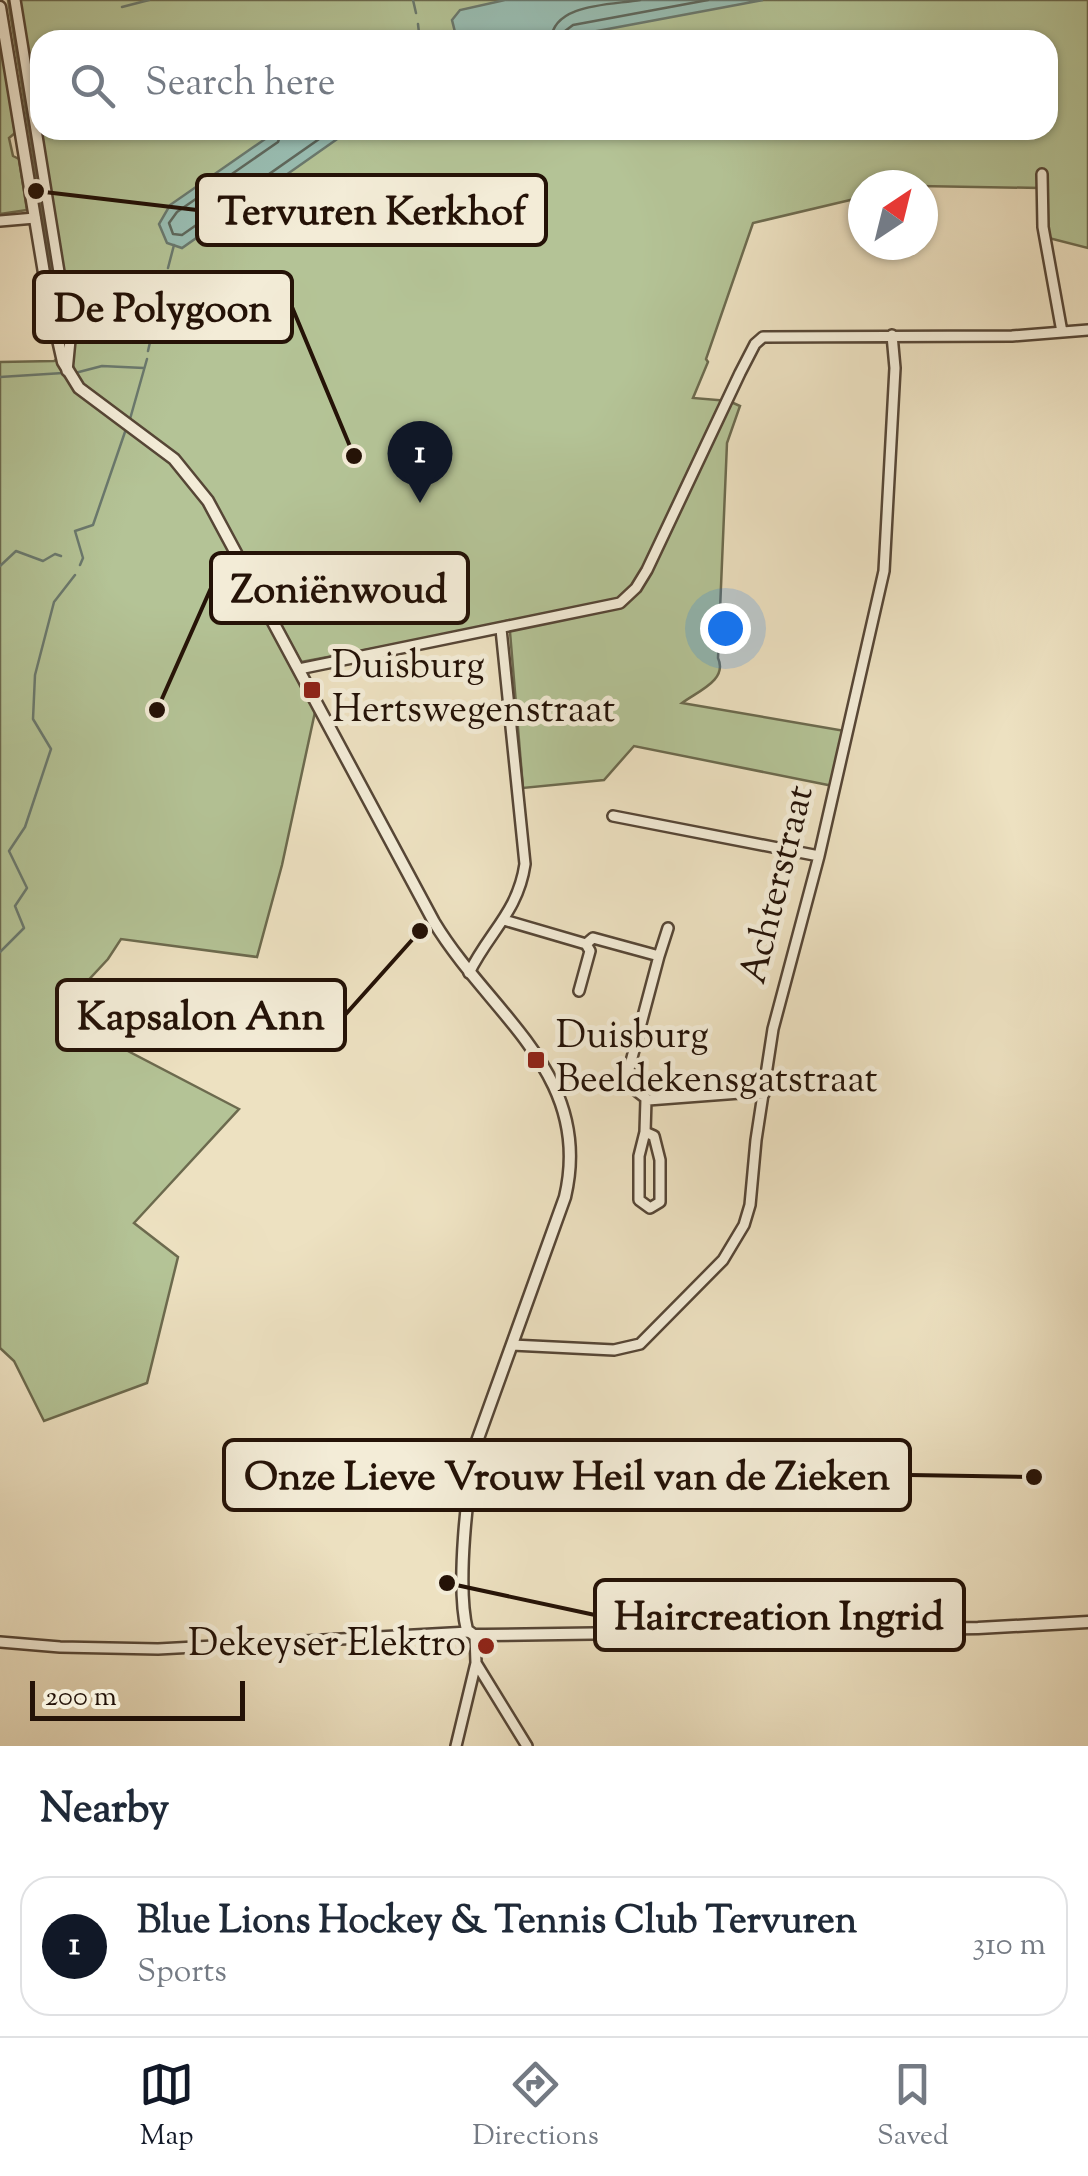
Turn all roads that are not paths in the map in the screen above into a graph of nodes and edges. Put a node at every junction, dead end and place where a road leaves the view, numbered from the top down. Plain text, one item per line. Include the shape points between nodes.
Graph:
1 (15, 0) edge
2 (0, 7) edge
3 (30, 93) edge
4 (38, 140) edge
5 (1042, 174) dead end
6 (34, 218) junction
7 (0, 220) edge
8 (1088, 330) edge
9 (1062, 332) junction
10 (892, 335) junction
11 (68, 371) junction
12 (501, 629) junction
13 (298, 669) junction
14 (612, 816) dead end
15 (818, 856) junction
16 (504, 920) junction
17 (668, 928) dead end
18 (586, 944) junction
19 (659, 956) junction
20 (468, 972) junction
21 (580, 991) dead end
22 (764, 1094) junction
23 (646, 1099) junction
24 (645, 1132) junction
25 (512, 1344) junction
26 (1088, 1622) edge
27 (472, 1634) junction
28 (0, 1642) edge
29 (476, 1663) junction
30 (456, 1746) edge
31 (528, 1746) edge

1 - 3 street
2 - 6 street
4 - 11 street via 70,340
5 - 9 street via 1043,227
6 - 7 street
6 - 11 street
8 - 9 street
9 - 10 street
10 - 12 street via 759,340 636,588 620,602
10 - 15 street, Achterstraat via 884,571
11 - 13 street via 92,400 184,468
12 - 13 street
12 - 16 street via 524,864 522,886
13 - 20 street via 434,922
14 - 15 street
15 - 22 street, Achterstraat via 773,1029
16 - 18 street
16 - 20 street
17 - 19 street
18 - 19 street via 592,938
18 - 21 street
19 - 23 street via 630,1070 634,1089
20 - 25 street via 536,1055 571,1132 565,1197
22 - 23 street
22 - 25 street, Achterstraat via 750,1205 735,1244 650,1336 614,1350
23 - 24 street
24 - 24 street via 639,1200 650,1208 660,1202 660,1160 654,1136
25 - 27 street via 469,1476 464,1604
26 - 27 street
27 - 28 street via 158,1648
27 - 29 street
29 - 30 street
29 - 31 street

